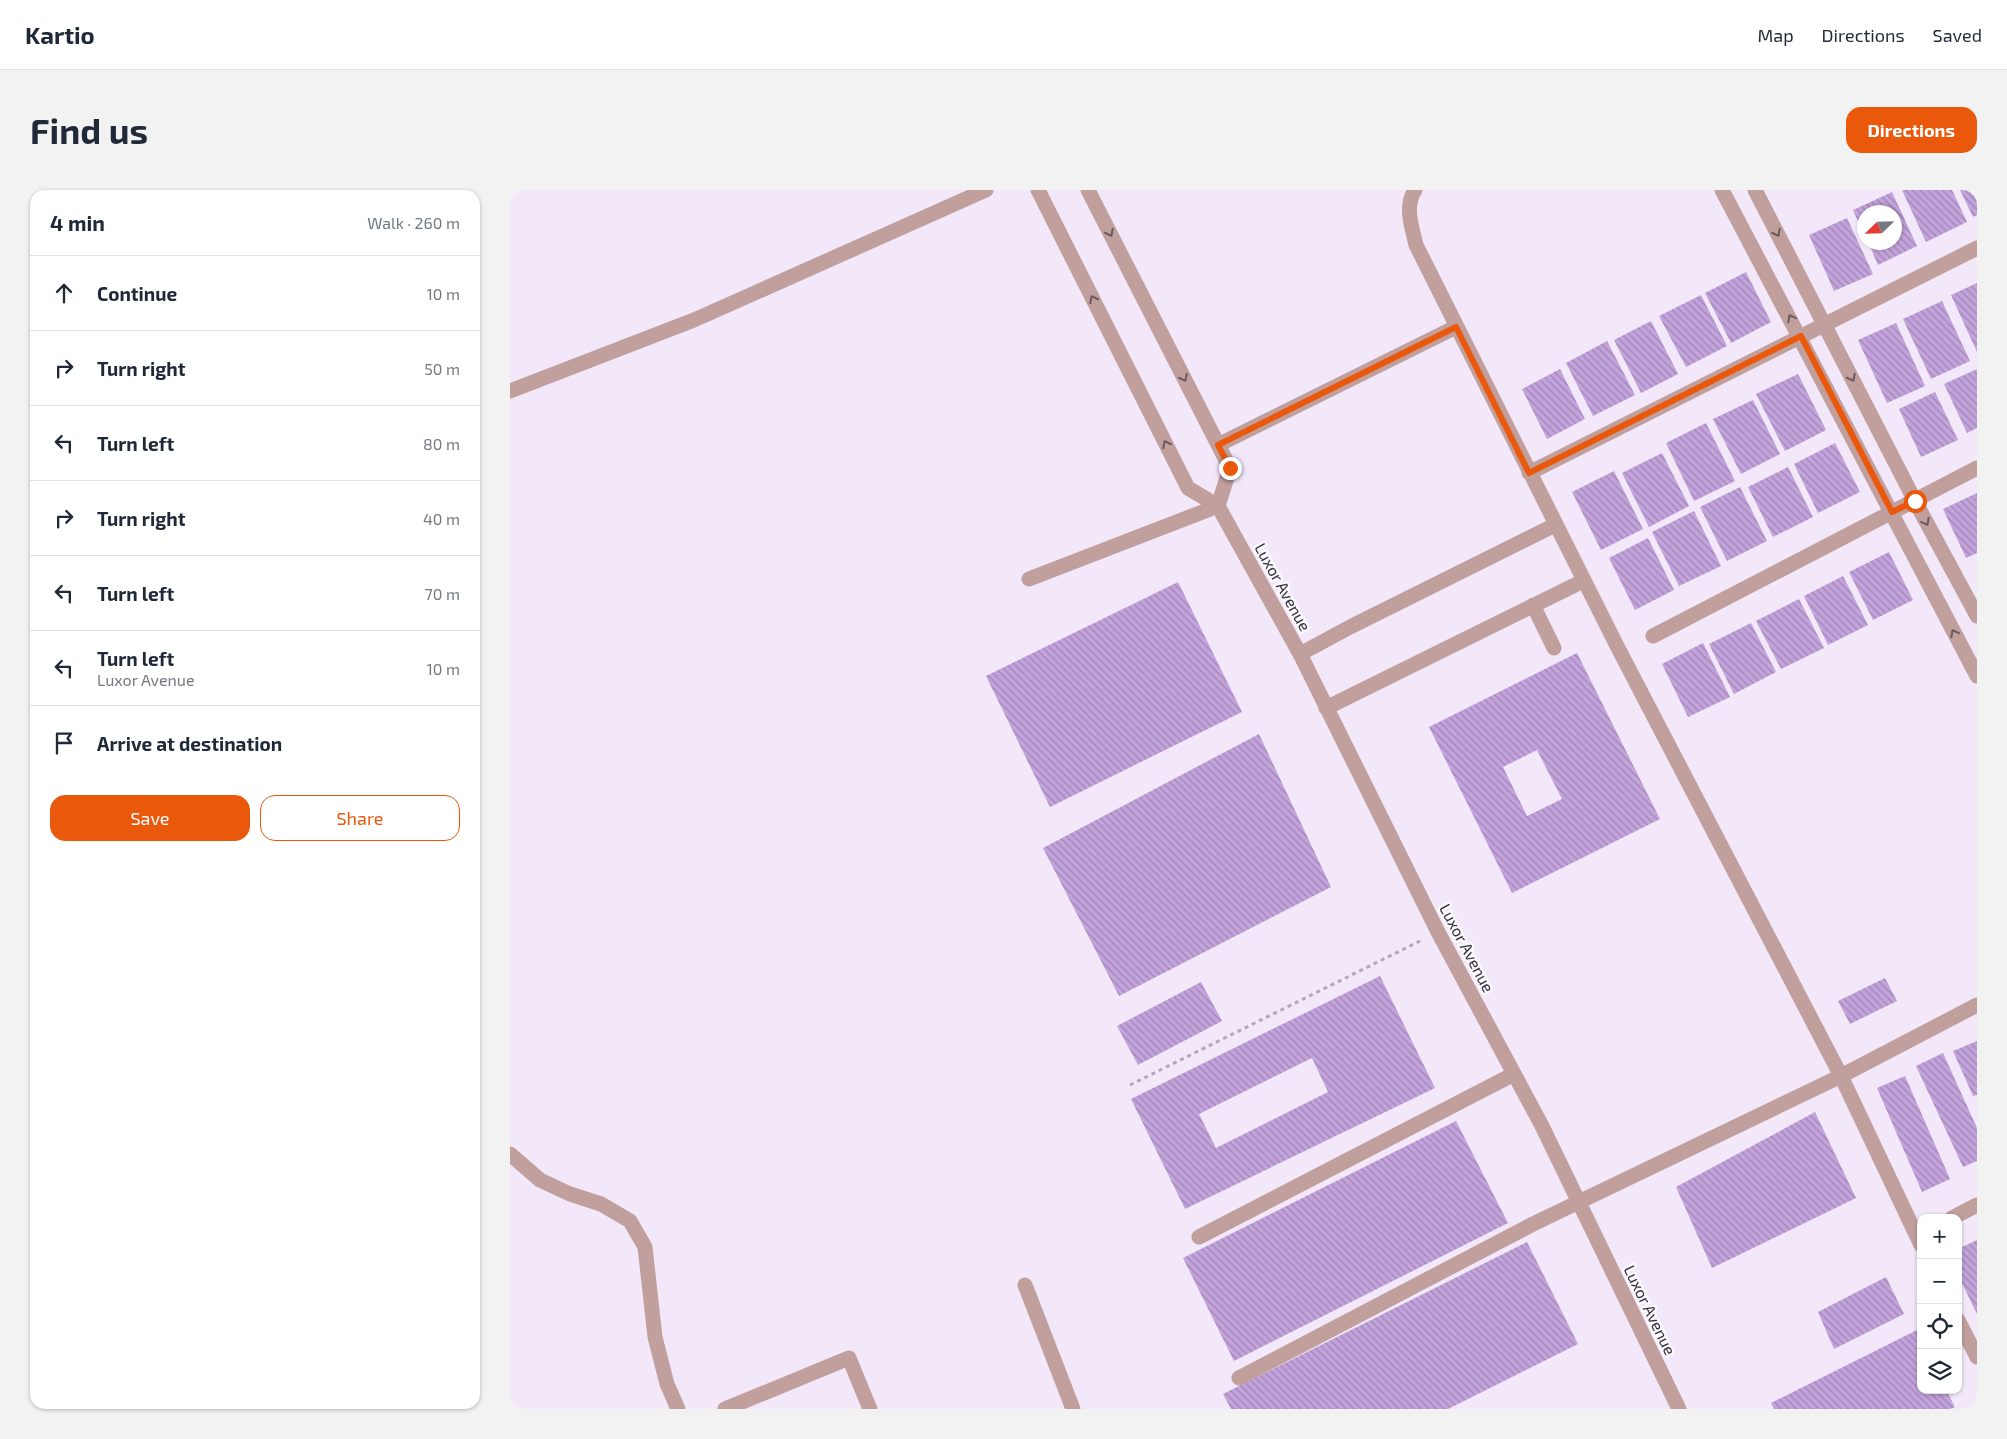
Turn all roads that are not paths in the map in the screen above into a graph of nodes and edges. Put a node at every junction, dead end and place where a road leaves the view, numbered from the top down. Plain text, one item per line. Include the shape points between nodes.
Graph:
1 (986, 190) edge
2 (1038, 190) edge
3 (1088, 190) edge
4 (1415, 190) edge
5 (1722, 190) edge
6 (1755, 190) edge
7 (1977, 248) edge
8 (1825, 324) junction
9 (1456, 327) junction
10 (1801, 336) junction
11 (510, 391) edge
12 (1218, 445) junction
13 (1977, 468) edge
14 (1529, 473) junction
15 (1915, 501) junction
16 (1218, 506) junction
17 (1892, 512) junction
18 (1555, 525) junction
19 (1029, 579) dead end
20 (1583, 580) junction
21 (1533, 605) junction
22 (1977, 616) edge
23 (1653, 636) dead end
24 (1554, 648) dead end
25 (1300, 654) junction
26 (1977, 676) edge
27 (1326, 708) junction
28 (1977, 1005) edge
29 (1514, 1074) junction
30 (1841, 1076) junction
31 (510, 1154) edge
32 (1578, 1202) junction
33 (1977, 1205) edge
34 (1960, 1214) edge
35 (1917, 1234) edge
36 (1199, 1237) dead end
37 (1024, 1285) dead end
38 (1962, 1328) edge
39 (1977, 1357) edge
40 (1239, 1378) dead end
41 (678, 1409) edge
42 (725, 1409) edge
43 (870, 1409) edge
44 (1073, 1409) edge
45 (1679, 1409) edge

1 - 11 street via 694,320
16 -> 2 street via 1188,488
3 -> 12 street
4 - 9 street via 1410,197 1409,216 1416,245
10 -> 5 street
6 -> 8 street
7 - 8 street
8 - 10 street
8 -> 15 street
9 - 12 street
9 - 14 street
10 - 14 street
10 - 17 street
12 - 16 street via 1230,468
13 - 15 street
14 - 18 street
15 - 17 street
15 -> 22 street
16 - 19 street
16 - 25 street, Luxor Avenue
17 - 23 street
26 -> 17 street
18 - 20 street
18 - 25 street
20 - 21 street
20 - 30 street
21 - 24 street
21 - 27 street
25 - 27 street, Luxor Avenue
27 - 29 street, Luxor Avenue via 1438,932
28 - 30 street
29 - 32 street, Luxor Avenue
29 - 36 street
30 - 32 street
30 - 35 street
31 - 41 street via 540,1180 601,1204 630,1221 645,1247 655,1337 667,1384
32 - 40 street
32 - 45 street, Luxor Avenue
33 - 34 street
37 - 44 street
38 - 39 street
42 - 43 street via 849,1358

